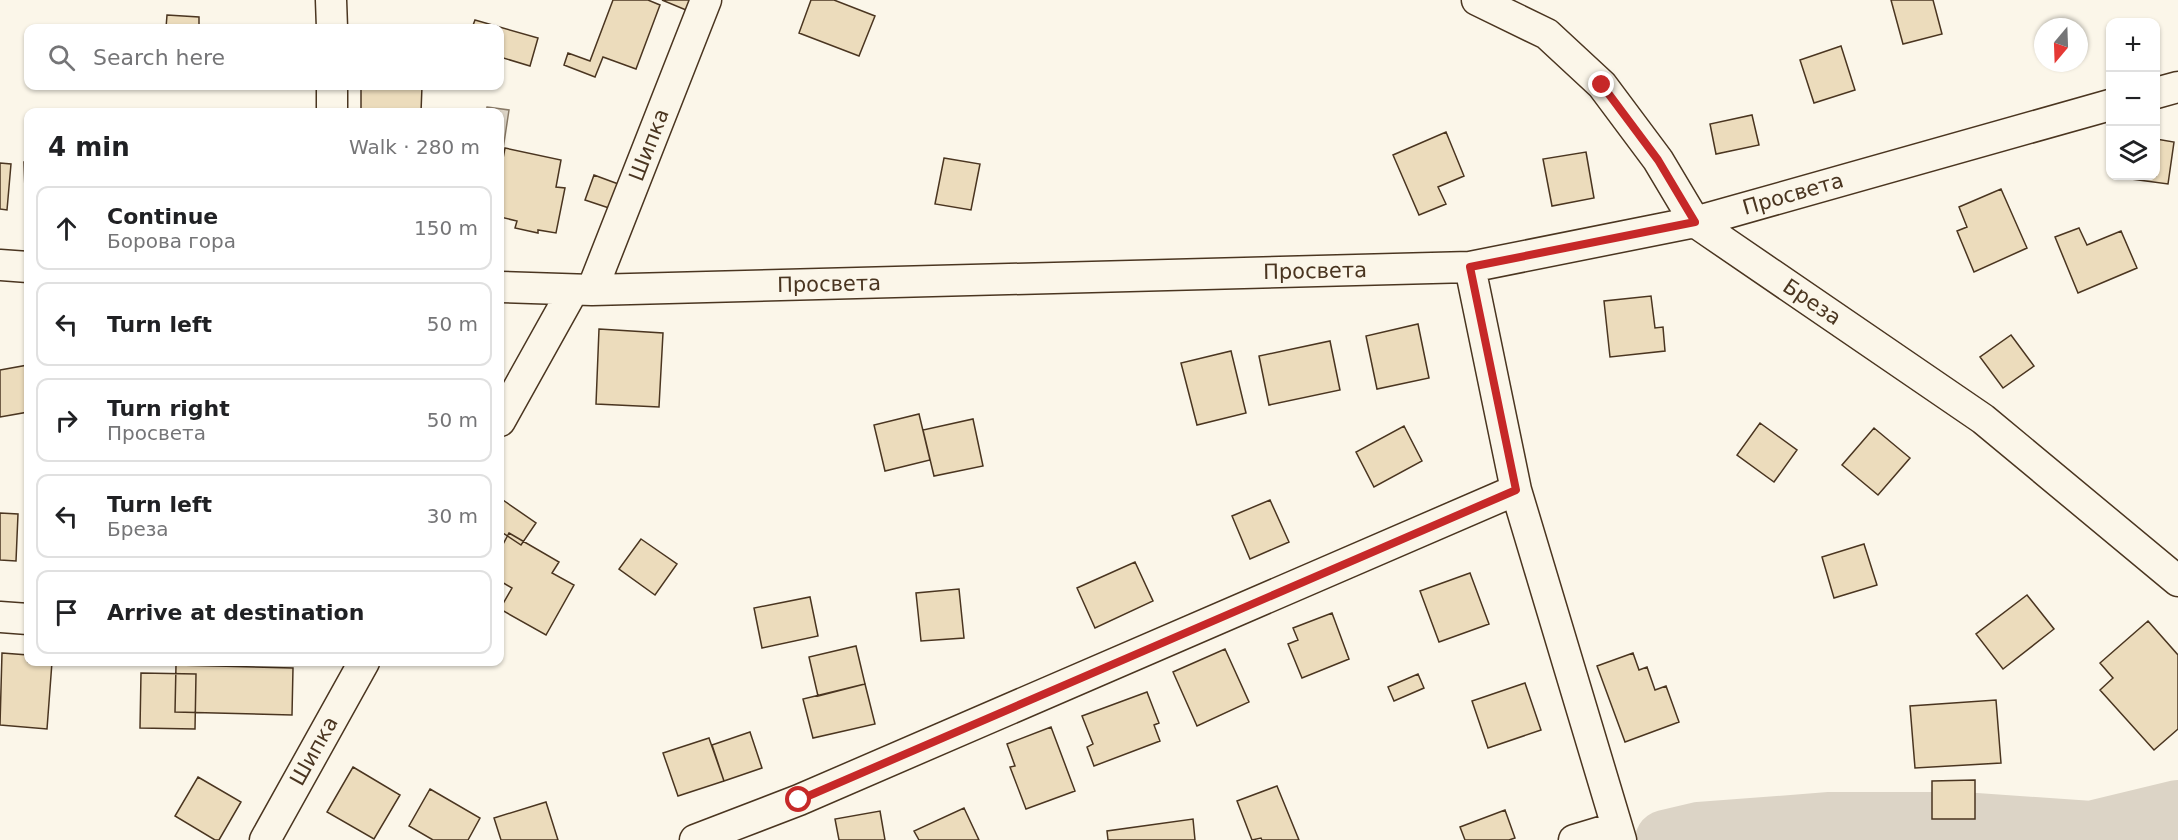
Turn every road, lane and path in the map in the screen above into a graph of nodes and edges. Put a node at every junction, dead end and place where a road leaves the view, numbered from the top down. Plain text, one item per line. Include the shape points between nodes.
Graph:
1 (331, 0) edge
2 (706, 0) edge
3 (1478, 0) edge
4 (332, 24) edge
5 (2178, 87) edge
6 (332, 90) edge
7 (2160, 92) edge
8 (2106, 106) edge
9 (332, 108) edge
10 (1695, 222) junction
11 (0, 265) edge
12 (24, 267) edge
13 (1470, 267) junction
14 (504, 287) edge
15 (583, 290) junction
16 (504, 415) edge
17 (1516, 490) junction
18 (2178, 581) edge
19 (0, 617) edge
20 (24, 619) edge
21 (362, 666) edge
22 (1618, 832) edge
23 (265, 840) edge
24 (695, 840) edge
25 (1574, 840) edge

1 - 4 street
2 - 15 street, Шипка
3 - 10 street, Бреза via 1547,34 1602,85 1658,160
5 - 7 street
6 - 9 street
8 - 10 street, Просвета
10 - 13 street, Просвета
10 - 18 street, Бреза via 1983,419
11 - 12 street
13 - 15 street, Просвета
13 - 17 street
14 - 15 street, Просвета
15 - 16 street, Шипка
17 - 22 street
17 - 24 street via 810,796
19 - 20 street
21 - 23 street, Шипка
22 - 25 street

